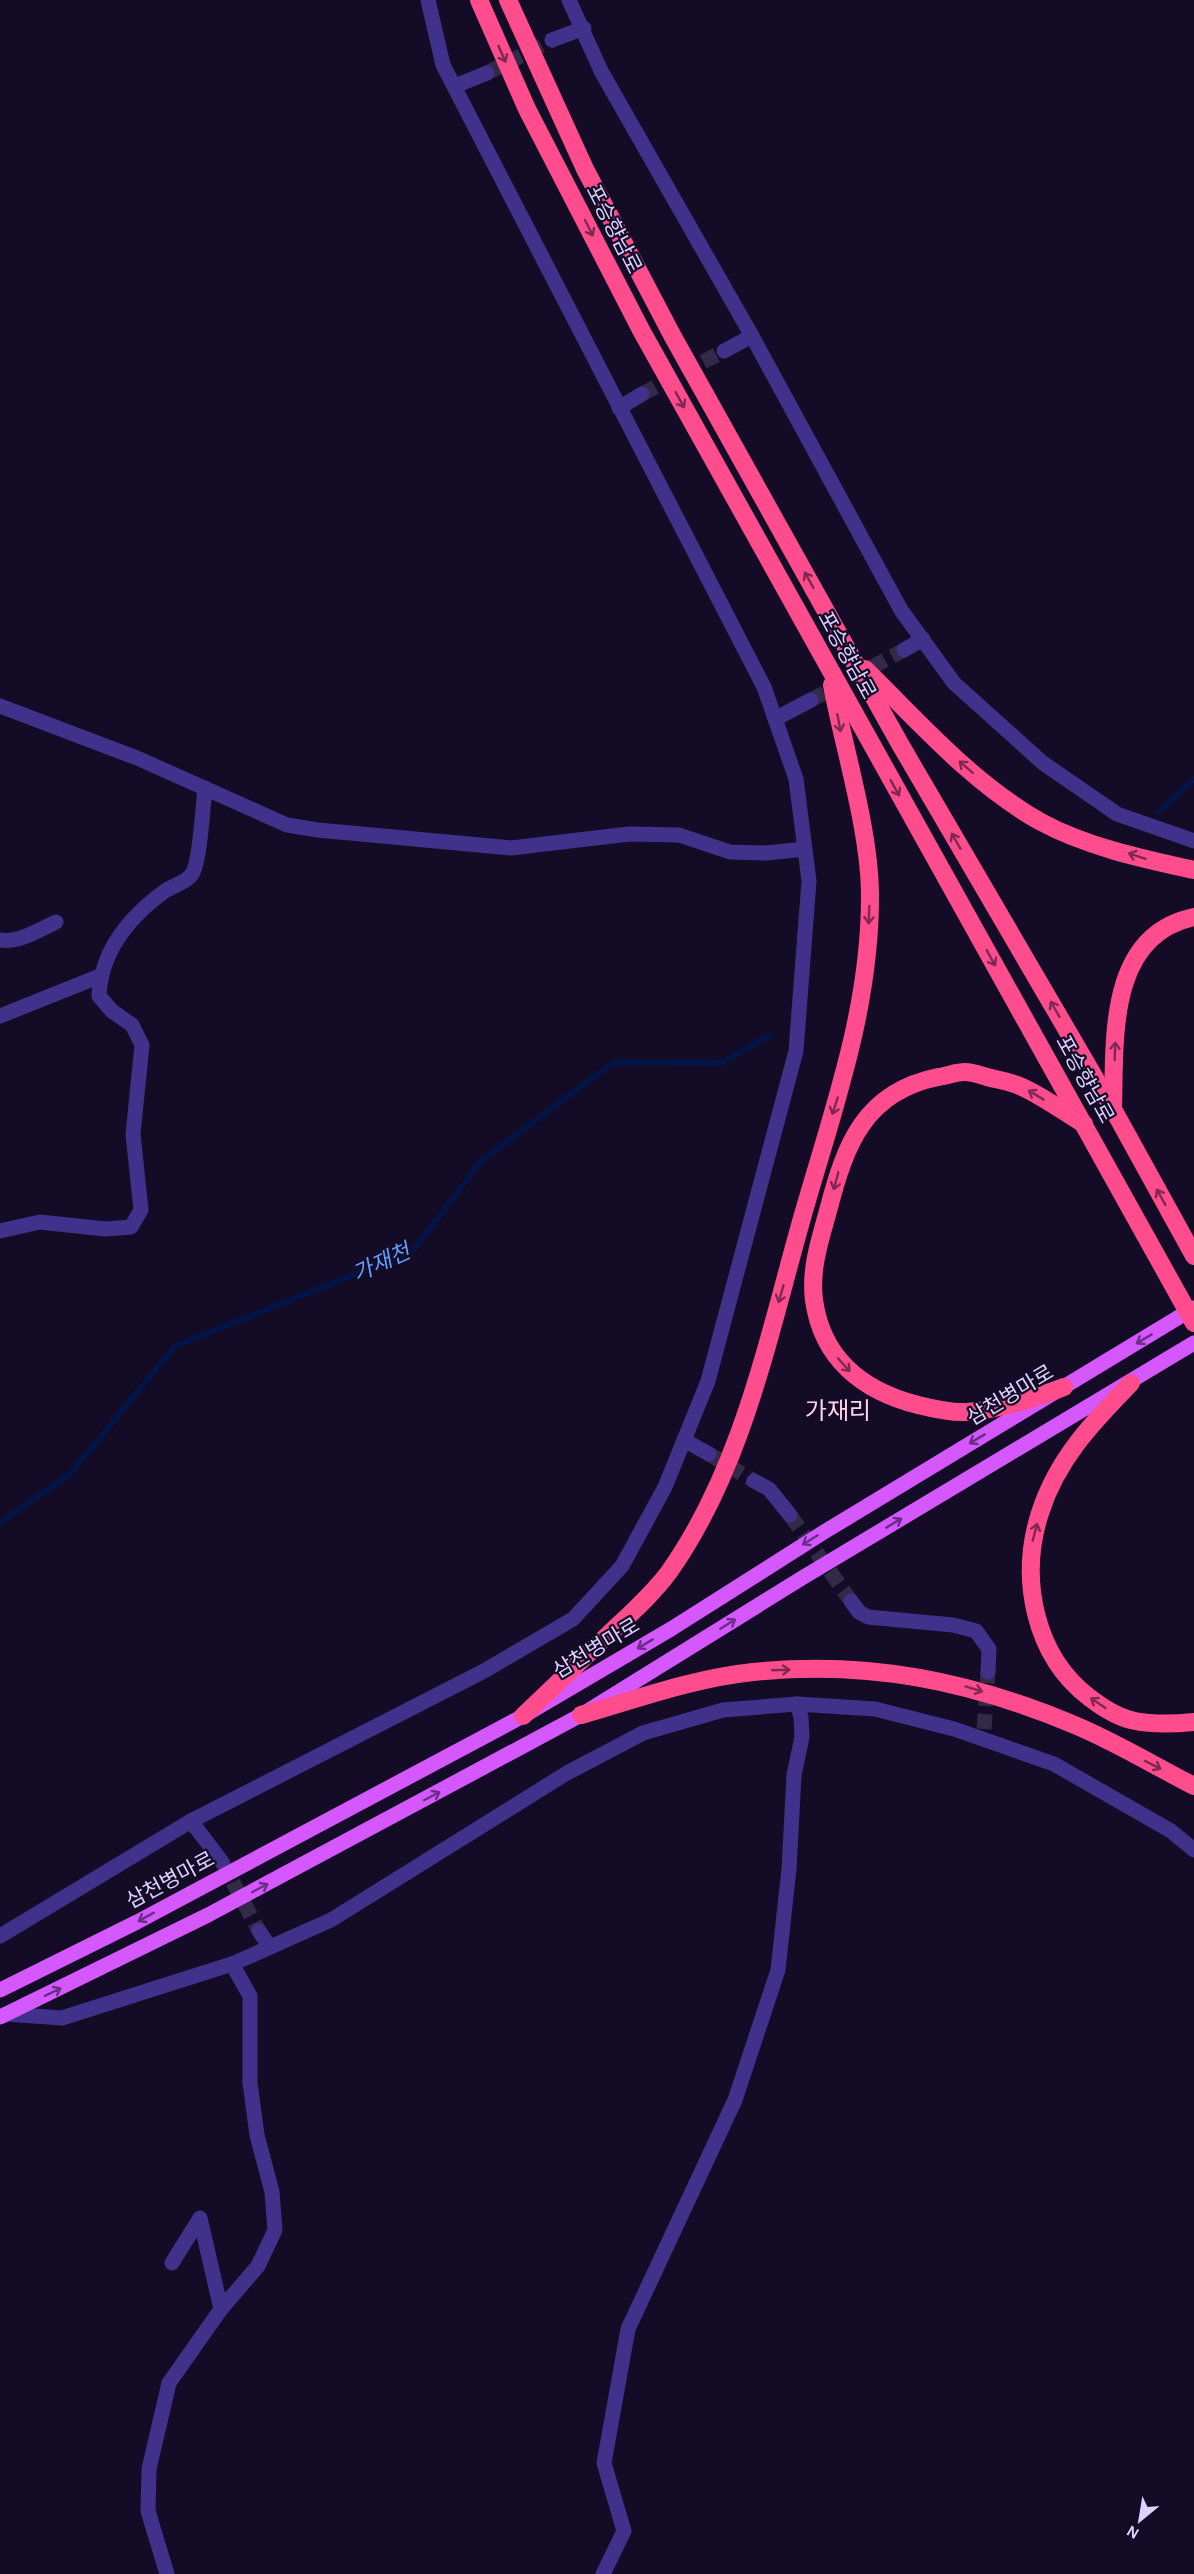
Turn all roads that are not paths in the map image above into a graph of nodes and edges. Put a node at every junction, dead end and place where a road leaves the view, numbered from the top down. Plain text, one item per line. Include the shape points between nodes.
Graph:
1 (428, 0) edge
2 (479, 0) edge
3 (507, 0) edge
4 (569, 0) edge
5 (584, 28) junction
6 (552, 40) tunnel mouth
7 (487, 72) tunnel mouth
8 (455, 86) junction
9 (752, 336) junction
10 (724, 351) tunnel mouth
11 (642, 393) tunnel mouth
12 (619, 408) junction
13 (923, 639) junction
14 (904, 650) tunnel mouth
15 (852, 657) junction
16 (828, 666) junction
17 (811, 700) tunnel mouth
18 (0, 706) edge
19 (775, 719) junction
20 (205, 788) junction
21 (1194, 841) edge
22 (805, 849) junction
23 (1194, 870) edge
24 (1194, 916) edge
25 (56, 922) dead end
26 (0, 940) edge
27 (100, 976) junction
28 (0, 1016) edge
29 (1113, 1109) junction
30 (1086, 1125) junction
31 (0, 1230) edge
32 (1192, 1252) edge
33 (1194, 1308) edge
34 (1194, 1323) edge
35 (1194, 1344) edge
36 (1131, 1383) junction
37 (1064, 1387) junction
38 (684, 1440) junction
39 (708, 1454) tunnel mouth
40 (753, 1481) tunnel mouth
41 (790, 1515) tunnel mouth
42 (851, 1601) tunnel mouth
43 (988, 1672) tunnel mouth
44 (796, 1704) junction
45 (581, 1715) junction
46 (523, 1716) junction
47 (1194, 1722) edge
48 (1194, 1786) edge
49 (191, 1821) junction
50 (1194, 1850) edge
51 (222, 1862) tunnel mouth
52 (259, 1931) tunnel mouth
53 (0, 1936) edge
54 (270, 1947) junction
55 (232, 1964) junction
56 (0, 1989) edge
57 (3, 2016) edge
58 (172, 2263) dead end
59 (221, 2309) junction
60 (167, 2574) edge
61 (603, 2574) edge

1 - 8 street via 444,65
2 -> 16 highway, 포승향남로 via 527,109 636,320
15 -> 3 highway, 포승향남로 via 672,335 585,169
4 - 5 street
5 - 6 street
5 - 9 street via 601,71
7 - 8 street
8 - 12 street
9 - 10 street
9 - 13 street via 902,610
11 - 12 street
12 - 19 street via 764,687
13 - 14 street
13 - 21 street via 954,683 1043,764 1117,814
23 -> 15 highway via 1148,860 1043,822 966,768
29 -> 15 highway, 포승향남로
16 -> 30 highway, 포승향남로
16 -> 46 highway via 861,821 870,889 861,1010 847,1068 722,1480 667,1575
17 - 19 street
18 - 20 street
19 - 22 street via 796,779
20 - 22 street via 287,825 318,830 511,848 629,834 680,835 729,852
20 - 27 street via 192,874 136,914 115,941
22 - 38 street via 809,881 796,1051 708,1381
29 -> 24 highway via 1117,1009 1126,975 1149,938
25 - 26 street via 22,938
27 - 28 street
27 - 31 street via 99,996 132,1025 142,1045 134,1134 141,1210 131,1227 40,1222
32 -> 29 highway, 포승향남로
30 - 34 highway, 포승향남로
30 -> 37 highway via 1021,1086 966,1072 913,1083 884,1100 849,1144 814,1263 814,1299 821,1327 832,1350 866,1385 898,1400 965,1412 1018,1404
33 -> 37 main road, 삼천병마로
35 - 36 main road
45 -> 36 main road via 802,1578
47 -> 36 highway via 1162,1725 1133,1721 1104,1708 1074,1686 1053,1659 1036,1614 1030,1569 1040,1511 1056,1475 1081,1436
37 -> 46 main road, 삼천병마로
38 - 39 street
38 - 49 street via 665,1486 622,1566 573,1619 484,1671
40 - 41 street via 769,1489
42 - 43 street via 868,1617 976,1631 989,1649
44 - 50 street via 875,1709 984,1735 1054,1764 1171,1831
44 - 54 street via 723,1710 643,1733 567,1773 331,1920
44 - 61 street via 802,1737 794,1775 778,1970 735,2100 628,2329 604,2463 624,2531
45 -> 48 highway via 686,1685 752,1672 892,1671 970,1688 1078,1726
57 -> 45 main road via 208,1915
46 -> 56 main road, 삼천병마로 via 136,1922
49 - 51 street
49 - 53 street
52 - 54 street
54 - 55 street
55 - 57 street via 62,2018
55 - 59 street via 250,1996 250,2083 256,2135 272,2192 275,2230 258,2266
58 - 59 street via 200,2218
59 - 60 street via 169,2383 149,2469 148,2511

